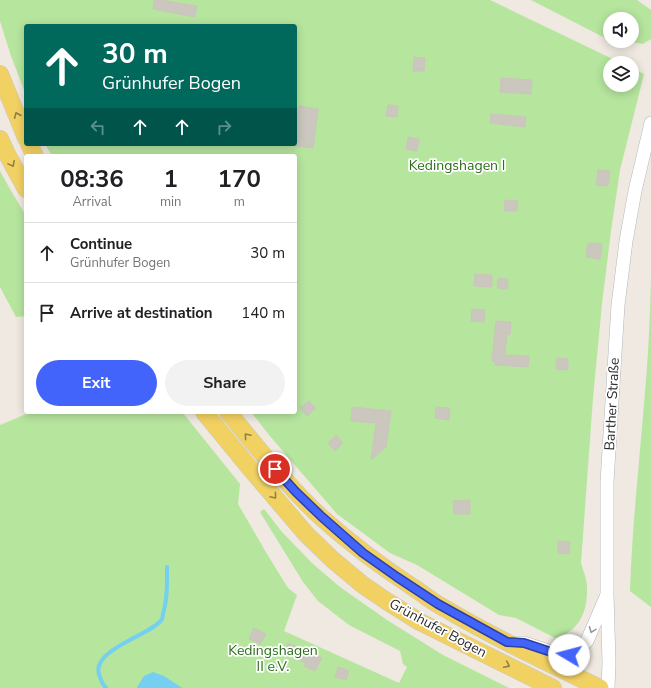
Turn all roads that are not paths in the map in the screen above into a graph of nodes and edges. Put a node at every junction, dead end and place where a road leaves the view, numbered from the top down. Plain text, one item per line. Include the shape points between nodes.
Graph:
1 (0, 74) edge
2 (651, 123) edge
3 (24, 133) edge
4 (0, 139) edge
5 (24, 185) edge
6 (206, 414) edge
7 (230, 414) edge
8 (607, 594) junction
9 (507, 642) junction
10 (554, 688) edge
11 (600, 688) edge
12 (608, 688) edge

3 -> 1 main road
2 - 8 street, Barther Straße via 626,241 618,305 608,482
4 -> 5 main road
6 -> 10 main road, Grünhufer Bogen via 306,534 364,585 420,622
9 -> 7 main road, Grünhufer Bogen via 438,604 363,553 296,492
8 -> 9 street via 587,641 573,653 560,655 524,643
8 - 12 street, Barther Straße
9 - 11 main road, Grünhufer Bogen

